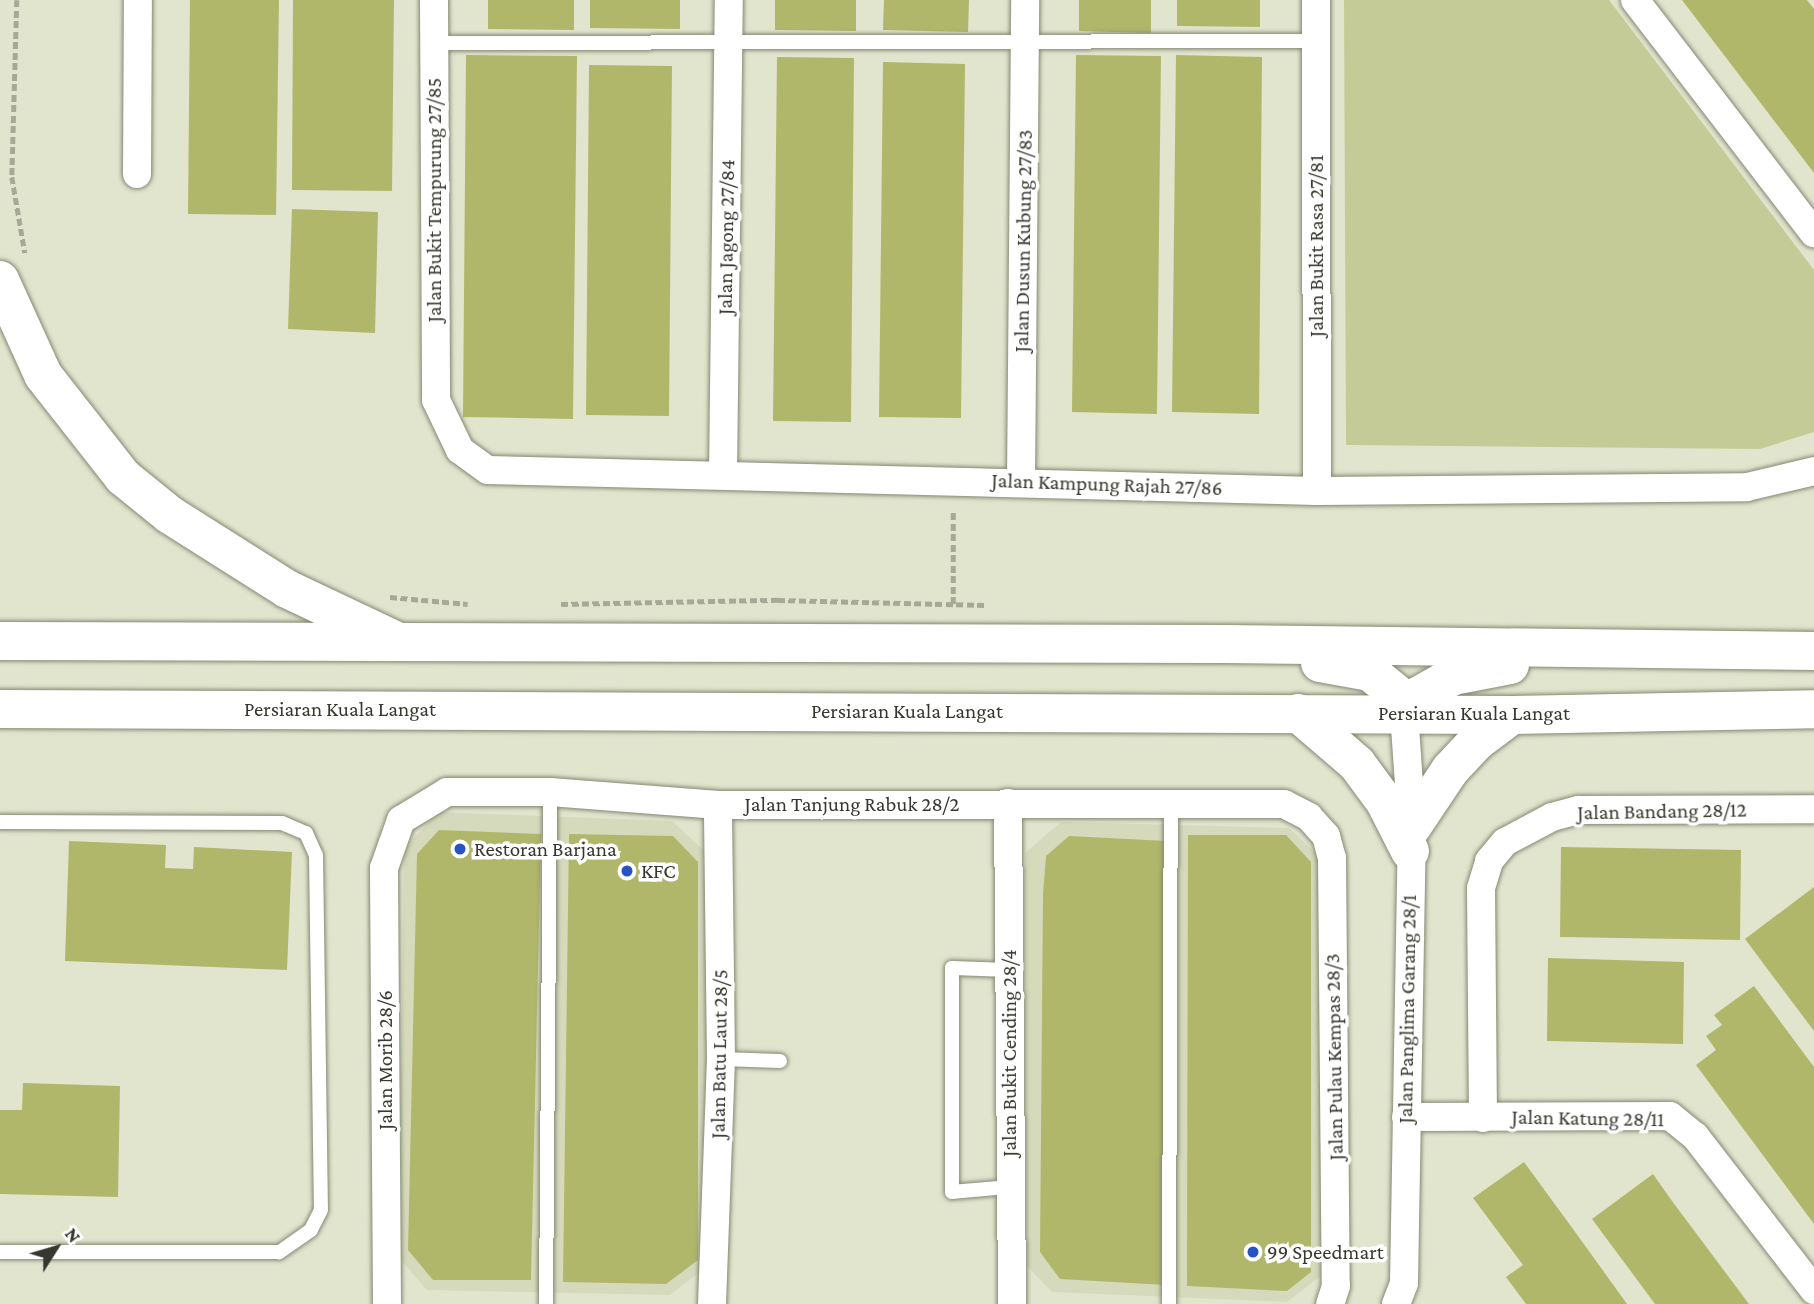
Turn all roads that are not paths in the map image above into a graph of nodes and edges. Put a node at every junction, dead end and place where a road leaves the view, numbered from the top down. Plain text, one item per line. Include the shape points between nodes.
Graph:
1 (138, 0) edge
2 (434, 0) edge
3 (729, 0) edge
4 (1025, 0) edge
5 (1316, 0) edge
6 (1635, 0) edge
7 (1314, 41) junction
8 (728, 42) junction
9 (433, 43) junction
10 (1025, 43) junction
11 (136, 174) dead end
12 (1814, 233) edge
13 (14, 270) edge
14 (436, 400) joint
15 (1814, 471) edge
16 (723, 474) junction
17 (1021, 482) junction
18 (1317, 491) junction
19 (0, 641) edge
20 (404, 644) junction
21 (1226, 644) junction
22 (1619, 650) junction
23 (1814, 651) edge
24 (0, 709) edge
25 (1814, 709) edge
26 (1298, 713) junction
27 (1404, 713) junction
28 (1512, 715) junction
29 (550, 792) junction
30 (1008, 803) junction
31 (718, 805) junction
32 (1171, 805) junction
33 (1814, 809) edge
34 (1309, 817) joint
35 (401, 820) joint
36 (0, 822) edge
37 (1411, 839) junction
38 (1009, 970) junction
39 (721, 1059) junction
40 (780, 1061) dead end
41 (1406, 1117) junction
42 (1483, 1118) junction
43 (1009, 1187) junction
44 (0, 1252) edge
45 (1814, 1290) edge
46 (387, 1304) edge
47 (546, 1304) edge
48 (712, 1304) edge
49 (1012, 1304) edge
50 (1168, 1304) edge
51 (1330, 1304) edge
52 (1396, 1304) edge

1 - 11 street
2 - 9 street, Jalan Bukit Tempurung 27/85
3 - 8 street, Jalan Jagong 27/84
4 - 10 street, Jalan Dusun Kubung 27/83
5 - 7 street, Jalan Bukit Rasa 27/81
6 - 12 street
7 - 10 lane
7 - 18 street, Jalan Bukit Rasa 27/81
8 - 9 lane
8 - 10 lane
8 - 16 street, Jalan Jagong 27/84
9 - 14 street, Jalan Bukit Tempurung 27/85
10 - 17 street, Jalan Dusun Kubung 27/83
13 - 20 main road via 43,375 123,477 180,522 275,582
14 - 16 street, Jalan Kampung Rajah 27/86 via 460,450 488,470
15 - 18 street, Jalan Kampung Rajah 27/86 via 1747,487
16 - 17 street, Jalan Kampung Rajah 27/86
17 - 18 street, Jalan Kampung Rajah 27/86
19 - 20 main road
20 - 21 main road
21 - 22 main road
21 - 27 main road via 1275,662 1320,663 1370,672 1398,695
22 - 23 main road
22 - 27 main road via 1594,661 1522,664 1465,673 1418,696
24 - 26 main road, Persiaran Kuala Langat
25 - 28 main road, Persiaran Kuala Langat
26 - 27 main road, Persiaran Kuala Langat
26 - 37 main road via 1357,764
27 - 28 main road, Persiaran Kuala Langat
27 - 37 street, Jalan Panglima Garang 28/1
28 - 37 main road via 1476,742 1450,770
29 - 31 street, Jalan Tanjung Rabuk 28/2
29 - 35 street, Jalan Tanjung Rabuk 28/2 via 447,792
29 - 47 lane
30 - 31 street, Jalan Tanjung Rabuk 28/2
30 - 32 street, Jalan Tanjung Rabuk 28/2
30 - 38 street, Jalan Bukit Cending 28/4
31 - 39 street, Jalan Batu Laut 28/5
32 - 34 street, Jalan Tanjung Rabuk 28/2 via 1284,804
32 - 50 lane
33 - 42 street, Jalan Bandang 28/12 via 1579,810 1552,817 1505,842 1489,861 1481,888
34 - 51 street, Jalan Pulau Kempas 28/3 via 1326,836 1332,858 1336,1286
35 - 46 street, Jalan Morib 28/6 via 384,867
36 - 44 lane via 282,822 306,833 316,855 321,1210 311,1230 279,1252
37 - 41 street, Jalan Panglima Garang 28/1
38 - 43 street, Jalan Bukit Cending 28/4
38 - 43 lane via 952,968 952,1192
39 - 40 lane
39 - 48 street, Jalan Batu Laut 28/5
41 - 42 street, Jalan Katung 28/11
41 - 52 street, Jalan Panglima Garang 28/1 via 1404,1283
42 - 45 street, Jalan Katung 28/11 via 1670,1116 1695,1136
43 - 49 street, Jalan Bukit Cending 28/4

